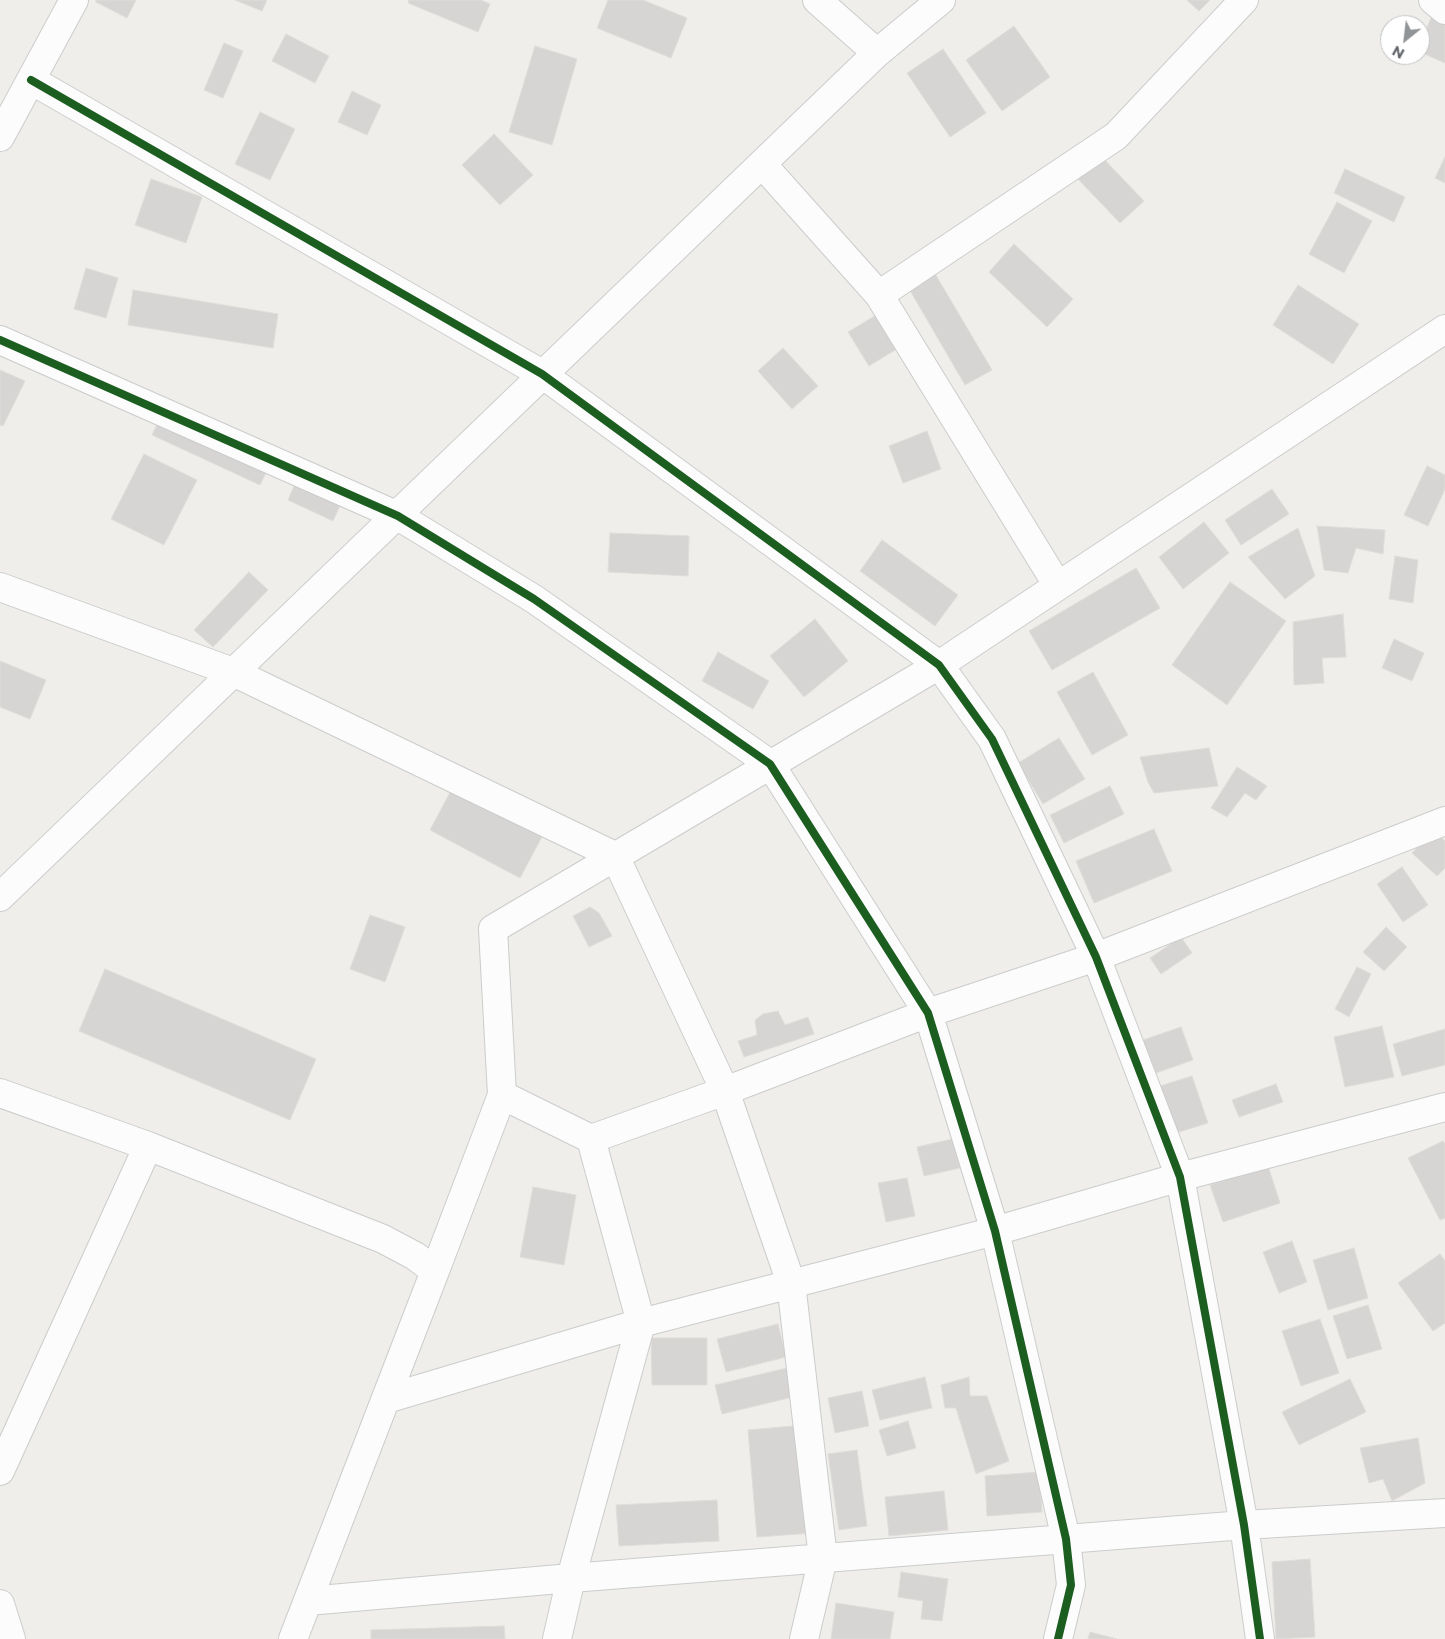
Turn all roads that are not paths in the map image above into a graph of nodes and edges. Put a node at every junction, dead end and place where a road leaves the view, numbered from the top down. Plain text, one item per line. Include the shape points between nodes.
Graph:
1 (74, 0) edge
2 (817, 0) edge
3 (941, 0) edge
4 (1244, 0) edge
5 (1433, 0) edge
6 (1445, 10) edge
7 (877, 53) junction
8 (31, 80) junction
9 (0, 137) edge
10 (762, 164) junction
11 (878, 295) junction
12 (1445, 329) edge
13 (0, 340) edge
14 (542, 374) junction
15 (398, 516) junction
16 (0, 586) edge
17 (1058, 586) junction
18 (939, 664) junction
19 (233, 672) junction
20 (770, 764) junction
21 (1445, 821) edge
22 (615, 856) junction
23 (0, 898) edge
24 (1096, 957) junction
25 (928, 1013) junction
26 (725, 1091) junction
27 (0, 1093) edge
28 (502, 1095) junction
29 (1445, 1107) edge
30 (591, 1139) junction
31 (148, 1146) junction
32 (1180, 1177) junction
33 (994, 1230) junction
34 (435, 1271) junction
35 (791, 1283) junction
36 (641, 1323) junction
37 (386, 1399) junction
38 (0, 1471) edge
39 (1445, 1513) edge
40 (1244, 1525) junction
41 (1066, 1539) junction
42 (823, 1558) junction
43 (571, 1578) junction
44 (308, 1601) junction
45 (0, 1604) edge
46 (11, 1639) edge
47 (293, 1639) edge
48 (557, 1639) edge
49 (804, 1639) edge
50 (1058, 1639) edge
51 (1260, 1639) edge

1 - 8 street
2 - 7 street
3 - 7 street
4 - 11 street via 1116,136
5 - 6 street
7 - 10 street
8 - 9 street
8 - 14 street
10 - 11 street
10 - 14 street
11 - 17 street
12 - 17 street
13 - 15 street
14 - 15 street
14 - 18 street
15 - 19 street
15 - 20 street via 534,600
16 - 19 street
17 - 18 street
18 - 20 street
18 - 24 street via 992,740
19 - 22 street
19 - 23 street
20 - 22 street
20 - 25 street
21 - 24 street
22 - 26 street
22 - 28 street via 493,929
24 - 25 street
24 - 32 street
25 - 26 street
25 - 33 street
26 - 30 street
26 - 35 street
27 - 31 street
28 - 30 street
28 - 34 street
29 - 32 street
30 - 36 street
31 - 34 street via 383,1239
31 - 38 street
32 - 33 street
32 - 40 street
33 - 35 street
33 - 41 street
34 - 37 street
35 - 36 street
35 - 42 street
36 - 37 street
36 - 43 street
37 - 44 street
39 - 40 street
40 - 41 street
40 - 51 street
41 - 42 street
41 - 50 street via 1071,1585
42 - 43 street
42 - 49 street
43 - 44 street
43 - 48 street
44 - 47 street
45 - 46 street

